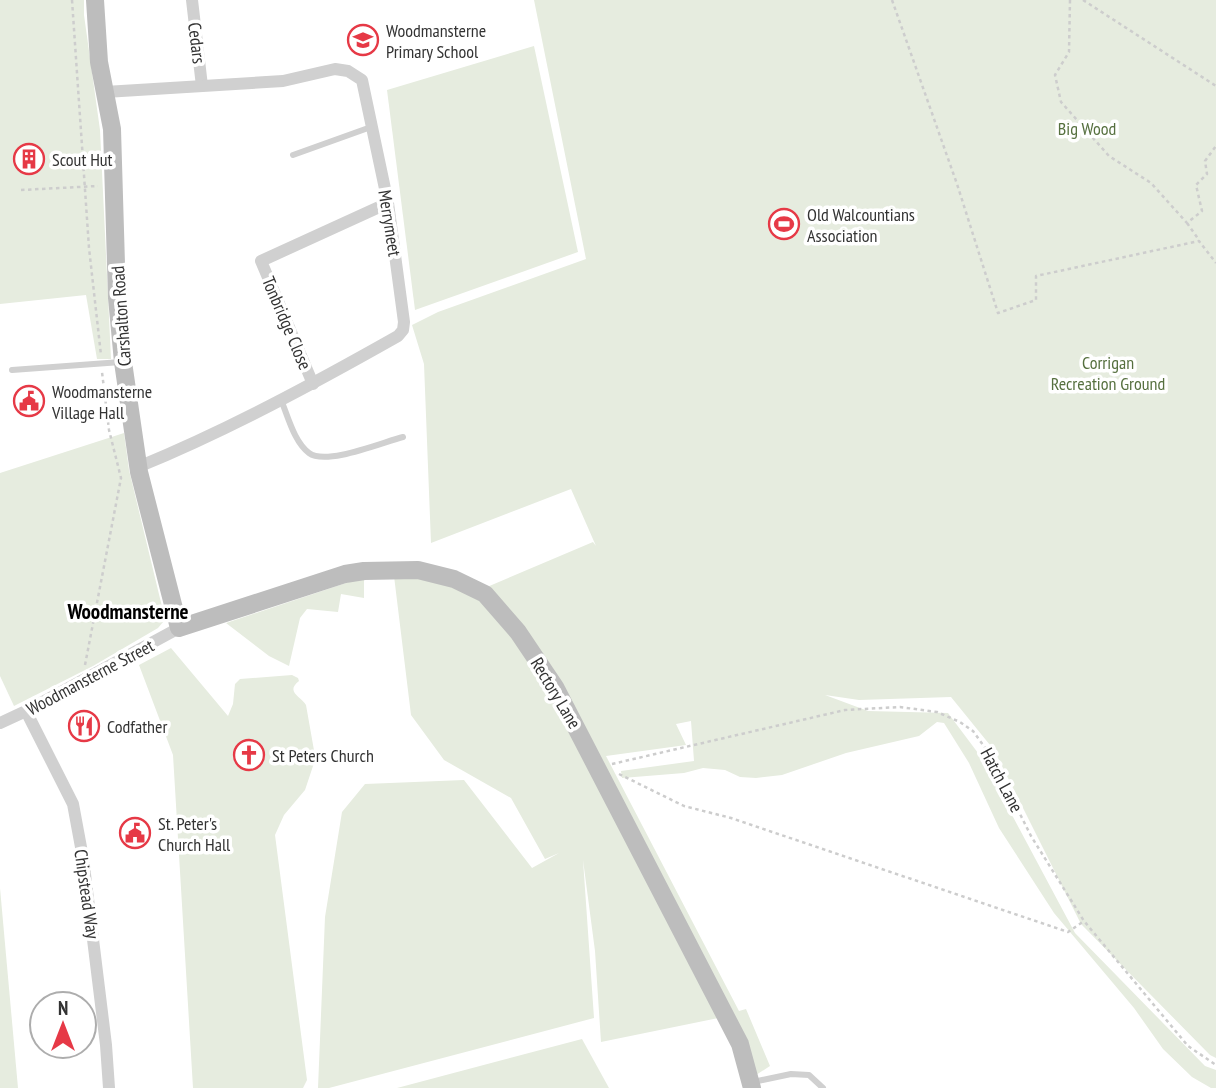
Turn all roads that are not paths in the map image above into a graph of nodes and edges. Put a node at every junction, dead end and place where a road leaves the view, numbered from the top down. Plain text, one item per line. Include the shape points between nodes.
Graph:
1 (95, 0) edge
2 (192, 0) edge
3 (202, 86) junction
4 (105, 92) junction
5 (373, 126) junction
6 (293, 155) dead end
7 (388, 203) junction
8 (123, 362) junction
9 (12, 370) dead end
10 (313, 384) junction
11 (281, 400) junction
12 (403, 437) dead end
13 (138, 467) junction
14 (179, 628) junction
15 (26, 712) junction
16 (0, 723) edge
17 (752, 1085) edge
18 (109, 1088) edge
19 (823, 1088) edge

1 - 4 main road, Carshalton Road
2 - 3 street, Cedars
3 - 4 street, Merrymeet
3 - 5 street, Merrymeet via 348,71 362,80
4 - 8 main road, Carshalton Road via 112,129
5 - 6 lane
5 - 7 street, Merrymeet
7 - 10 street, Merrymeet via 403,330
7 - 10 street, Tonbridge Close via 256,258
8 - 9 lane
8 - 13 main road, Carshalton Road
10 - 11 street, Merrymeet
11 - 12 lane via 301,444 318,457
11 - 13 street, Merrymeet
13 - 14 main road, Carshalton Road
14 - 15 street, Woodmansterne Street
14 - 17 main road, Rectory Lane via 363,571 418,570 454,579 485,594 518,632 555,687 740,1044
15 - 16 street, Woodmansterne Street
15 - 18 street, Chipstead Way via 73,804
17 - 19 lane via 809,1074

